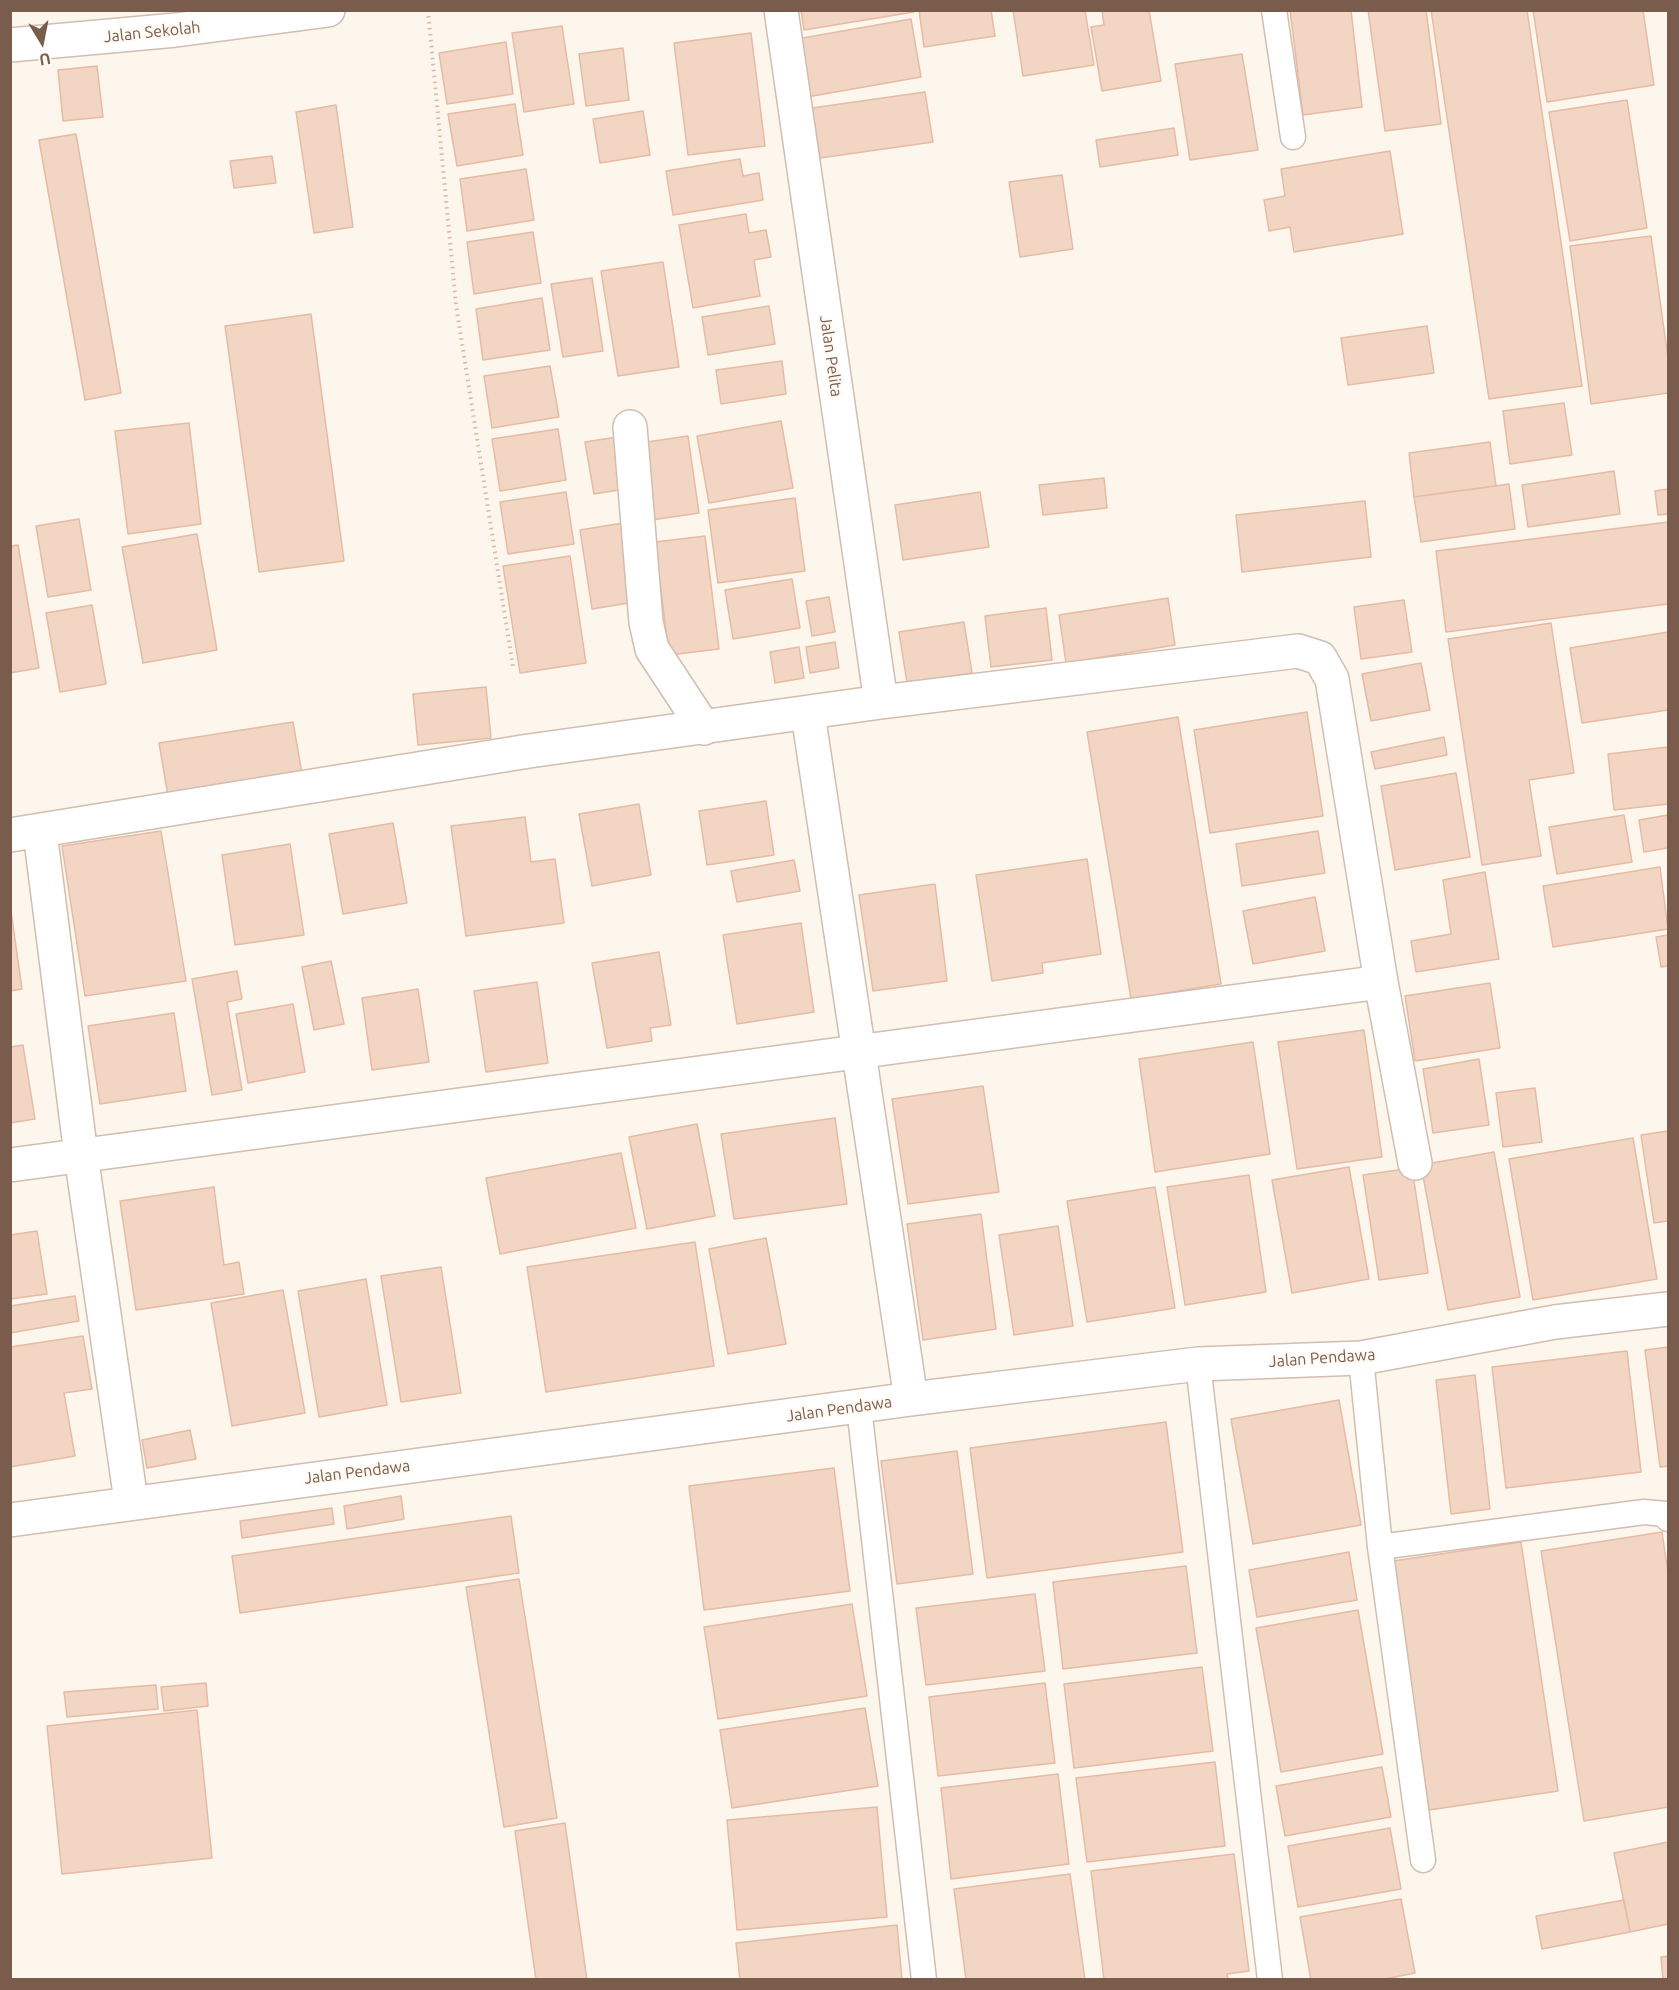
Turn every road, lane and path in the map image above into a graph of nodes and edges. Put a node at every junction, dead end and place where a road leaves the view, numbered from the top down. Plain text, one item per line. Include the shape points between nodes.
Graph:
1 (328, 10) edge
2 (428, 10) edge
3 (781, 10) edge
4 (1274, 10) edge
5 (170, 20) edge
6 (10, 45) edge
7 (1293, 136) dead end
8 (630, 427) dead end
9 (513, 667) dead end
10 (881, 702) junction
11 (808, 714) junction
12 (704, 728) junction
13 (25, 833) edge
14 (1381, 982) junction
15 (856, 1050) junction
16 (81, 1155) junction
17 (1415, 1163) dead end
18 (10, 1165) edge
19 (1668, 1310) edge
20 (1361, 1358) junction
21 (1198, 1364) junction
22 (911, 1399) junction
23 (859, 1407) junction
24 (131, 1502) junction
25 (1668, 1519) edge
26 (10, 1520) edge
27 (1380, 1547) junction
28 (1423, 1860) dead end
29 (924, 1980) edge
30 (1270, 1980) edge

1 - 5 street, Jalan Sekolah
2 - 9 path via 456,305
3 - 10 street, Jalan Pelita
4 - 7 lane
5 - 6 street, Jalan Sekolah
8 - 12 street via 646,622 652,649
10 - 11 street
10 - 14 street via 1299,651 1320,658 1332,679
11 - 12 street
11 - 15 street
12 - 13 street via 529,750
13 - 16 street
14 - 15 street
14 - 17 street
15 - 16 street
15 - 22 street
16 - 18 street
16 - 24 street
19 - 20 street, Jalan Pendawa via 1555,1322
20 - 21 street, Jalan Pendawa
20 - 27 lane
21 - 22 street, Jalan Pendawa
21 - 30 lane
22 - 23 street, Jalan Pendawa
23 - 24 street, Jalan Pendawa
23 - 29 lane
24 - 26 street, Jalan Pendawa
25 - 27 lane via 1666,1514 1644,1512
27 - 28 lane

